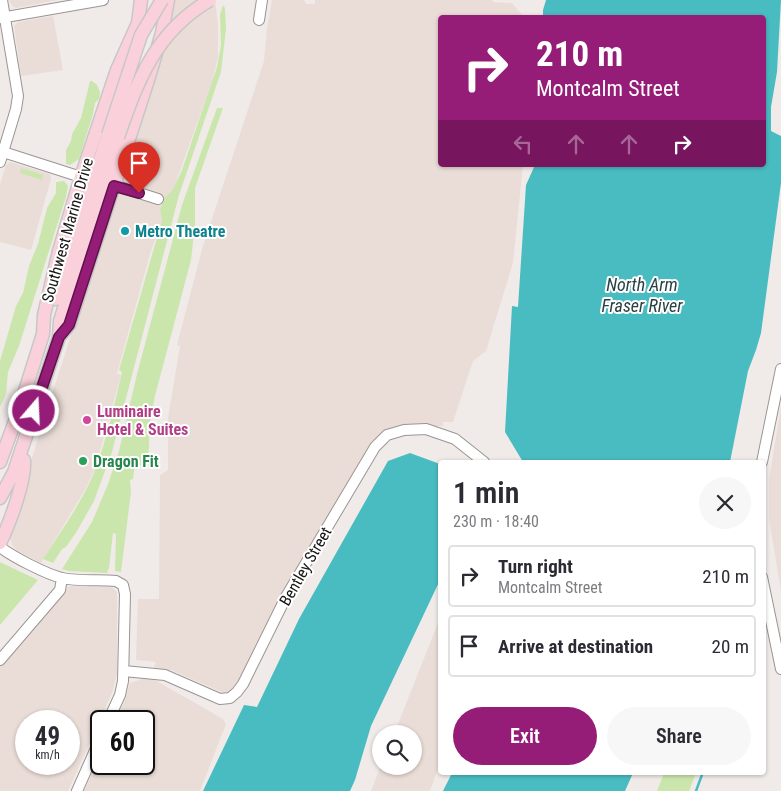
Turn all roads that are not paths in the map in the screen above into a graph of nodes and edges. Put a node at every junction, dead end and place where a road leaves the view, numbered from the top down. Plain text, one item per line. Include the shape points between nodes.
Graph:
1 (2, 0) edge
2 (103, 0) edge
3 (141, 0) edge
4 (162, 0) edge
5 (168, 0) edge
6 (210, 0) edge
7 (262, 0) edge
8 (2, 17) edge
9 (259, 20) dead end
10 (117, 70) junction
11 (148, 80) junction
12 (113, 136) junction
13 (1, 155) edge
14 (81, 177) junction
15 (114, 186) junction
16 (158, 200) dead end
17 (43, 334) junction
18 (59, 337) junction
19 (781, 369) edge
20 (23, 447) junction
21 (481, 460) edge
22 (762, 460) edge
23 (0, 462) edge
24 (0, 498) edge
25 (0, 545) edge
26 (62, 578) junction
27 (766, 596) edge
28 (0, 660) edge
29 (781, 669) edge
30 (124, 671) junction
31 (113, 710) edge
32 (90, 763) edge
33 (78, 791) edge

1 - 8 street
2 - 8 street
3 - 10 main road, Southwest Marine Drive via 138,23
4 - 12 main road, bridge via 140,35
5 - 11 main road, Southwest Marine Drive
6 - 12 main road, bridge via 181,21 157,47
7 - 9 street
8 - 13 street via 18,96
10 - 11 street
10 - 14 main road, Southwest Marine Drive
11 - 15 main road, Southwest Marine Drive
12 - 17 main road
12 - 18 main road via 60,321
13 - 14 street
14 - 17 main road, Southwest Marine Drive via 59,251 44,315
15 - 16 street
15 - 18 main road, Southwest Marine Drive via 69,325
17 - 23 main road, Southwest Marine Drive
18 - 20 main road, Southwest Marine Drive
19 - 22 street
20 - 24 main road, Southwest Marine Drive
20 - 25 main road via 25,468
21 - 30 street, Bentley Street via 455,439 426,429 387,435 375,447 287,595 243,684 230,698 220,698 165,675
25 - 26 street via 6,552
26 - 28 street via 60,590
26 - 30 street via 110,580 123,585
27 - 29 street
30 - 31 street
32 - 33 street

